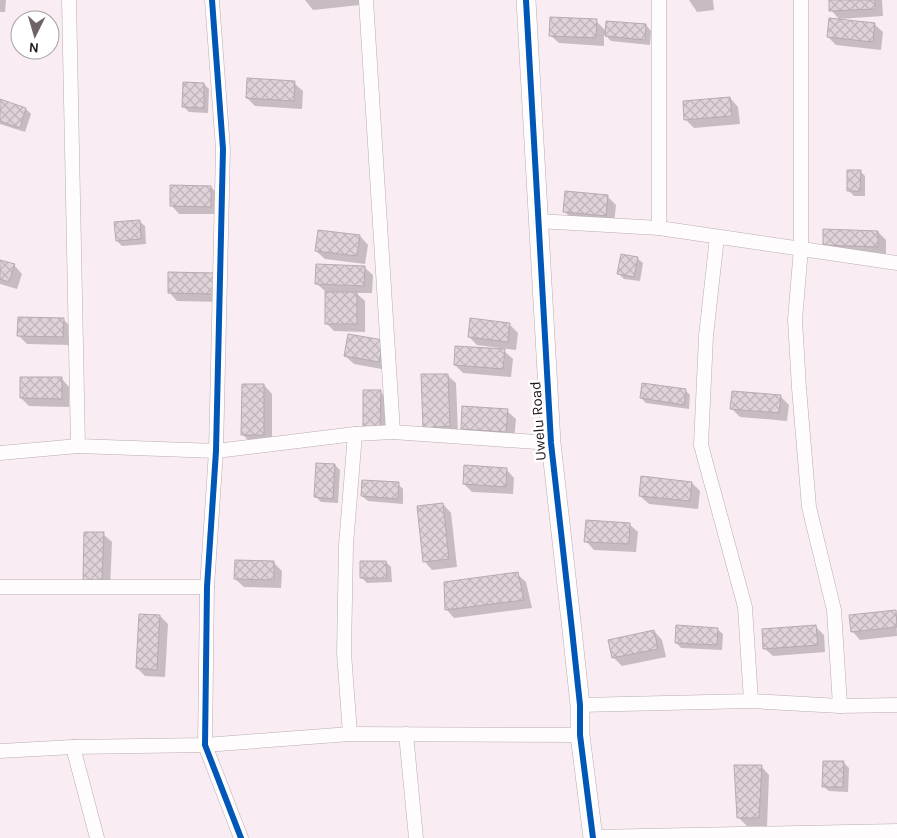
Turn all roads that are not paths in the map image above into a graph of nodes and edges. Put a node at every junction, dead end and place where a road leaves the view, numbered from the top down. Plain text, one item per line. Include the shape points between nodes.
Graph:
1 (69, 0) edge
2 (212, 0) edge
3 (366, 0) edge
4 (526, 0) edge
5 (659, 0) edge
6 (801, 0) edge
7 (538, 221) junction
8 (659, 228) junction
9 (717, 237) junction
10 (801, 248) junction
11 (897, 263) edge
12 (393, 432) junction
13 (355, 434) junction
14 (551, 443) junction
15 (78, 446) junction
16 (0, 452) edge
17 (216, 452) junction
18 (0, 587) edge
19 (207, 587) junction
20 (751, 701) junction
21 (580, 705) junction
22 (897, 705) edge
23 (840, 706) junction
24 (350, 734) junction
25 (406, 734) junction
26 (580, 735) junction
27 (205, 745) junction
28 (73, 747) junction
29 (0, 750) edge
30 (897, 831) edge
31 (769, 836) edge
32 (97, 838) edge
33 (241, 838) edge
34 (416, 838) edge
35 (593, 838) edge

1 - 15 street
2 - 17 street via 223,149
3 - 12 street
4 - 7 street, Uwelu Road
5 - 8 street
6 - 10 street
7 - 8 street
7 - 14 street, Uwelu Road
8 - 9 street
9 - 10 street
9 - 20 street via 706,336 700,444 745,607
10 - 11 street
10 - 23 street via 795,320 808,507 834,610
12 - 13 street
12 - 14 street
13 - 17 street
13 - 24 street via 346,545 344,653
14 - 21 street, Uwelu Road
15 - 16 street
15 - 17 street
17 - 19 street
18 - 19 street
19 - 27 street
20 - 21 street
20 - 23 street
21 - 26 street, Uwelu Road
22 - 23 street
24 - 25 street
24 - 27 street
25 - 26 street
25 - 34 street
26 - 35 street, Uwelu Road
27 - 28 street
27 - 33 street
28 - 29 street
28 - 32 street
30 - 31 street
31 - 35 street

